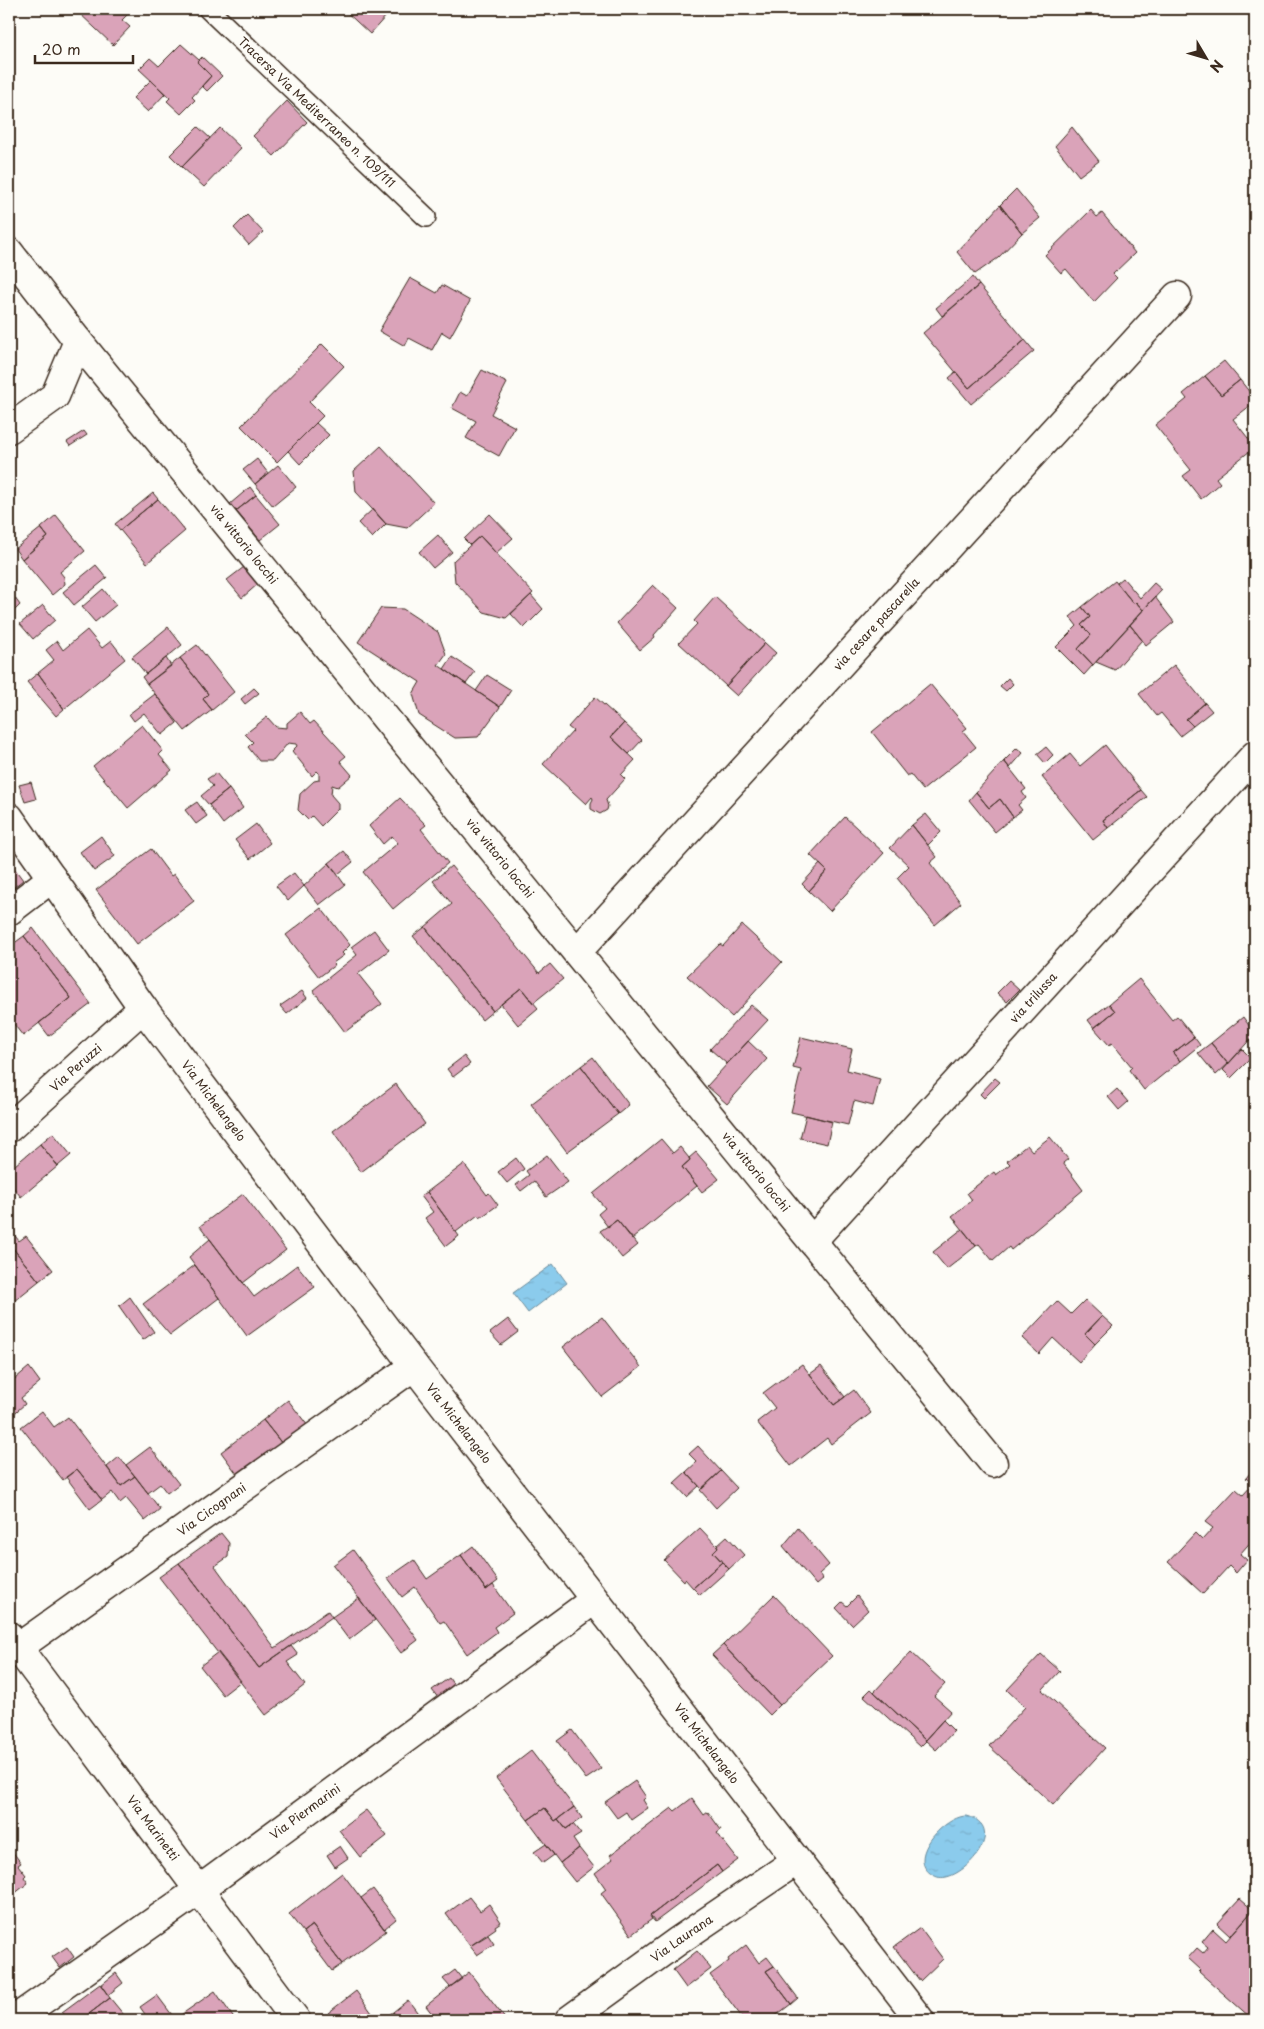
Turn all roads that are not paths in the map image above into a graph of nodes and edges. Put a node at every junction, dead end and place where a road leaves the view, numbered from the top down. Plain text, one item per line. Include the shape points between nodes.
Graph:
1 (208, 9) edge
2 (426, 217) dead end
3 (9, 252) edge
4 (1177, 296) dead end
5 (78, 341) junction
6 (9, 429) edge
7 (1255, 756) edge
8 (9, 817) edge
9 (52, 878) junction
10 (9, 911) edge
11 (577, 952) junction
12 (143, 1008) junction
13 (9, 1128) edge
14 (812, 1241) junction
15 (414, 1366) junction
16 (993, 1462) dead end
17 (594, 1600) junction
18 (12, 1646) edge
19 (796, 1860) junction
20 (199, 1890) junction
21 (14, 2020) edge
22 (296, 2020) edge
23 (569, 2020) edge
24 (920, 2020) edge

1 - 2 lane, Tracersa Via Mediterraneo n. 109/111
3 - 5 street, via vittorio locchi
4 - 11 street, via cesare pascarella
5 - 6 street via 55,396
5 - 11 street, via vittorio locchi
7 - 14 street, via trilussa
8 - 9 street, Via Michelangelo
9 - 10 street
9 - 12 street, Via Michelangelo
11 - 14 street, via vittorio locchi
12 - 13 street, Via Peruzzi
12 - 15 street, Via Michelangelo
14 - 16 street, via vittorio locchi
15 - 17 street, Via Michelangelo
15 - 18 street, Via Cicognani
17 - 19 street, Via Michelangelo
17 - 20 street, Via Piermarini
18 - 20 street, Via Marinetti
19 - 23 street, Via Laurana
19 - 24 street, Via Michelangelo
20 - 21 street, Via Piermarini
20 - 22 street, Via Marinetti

